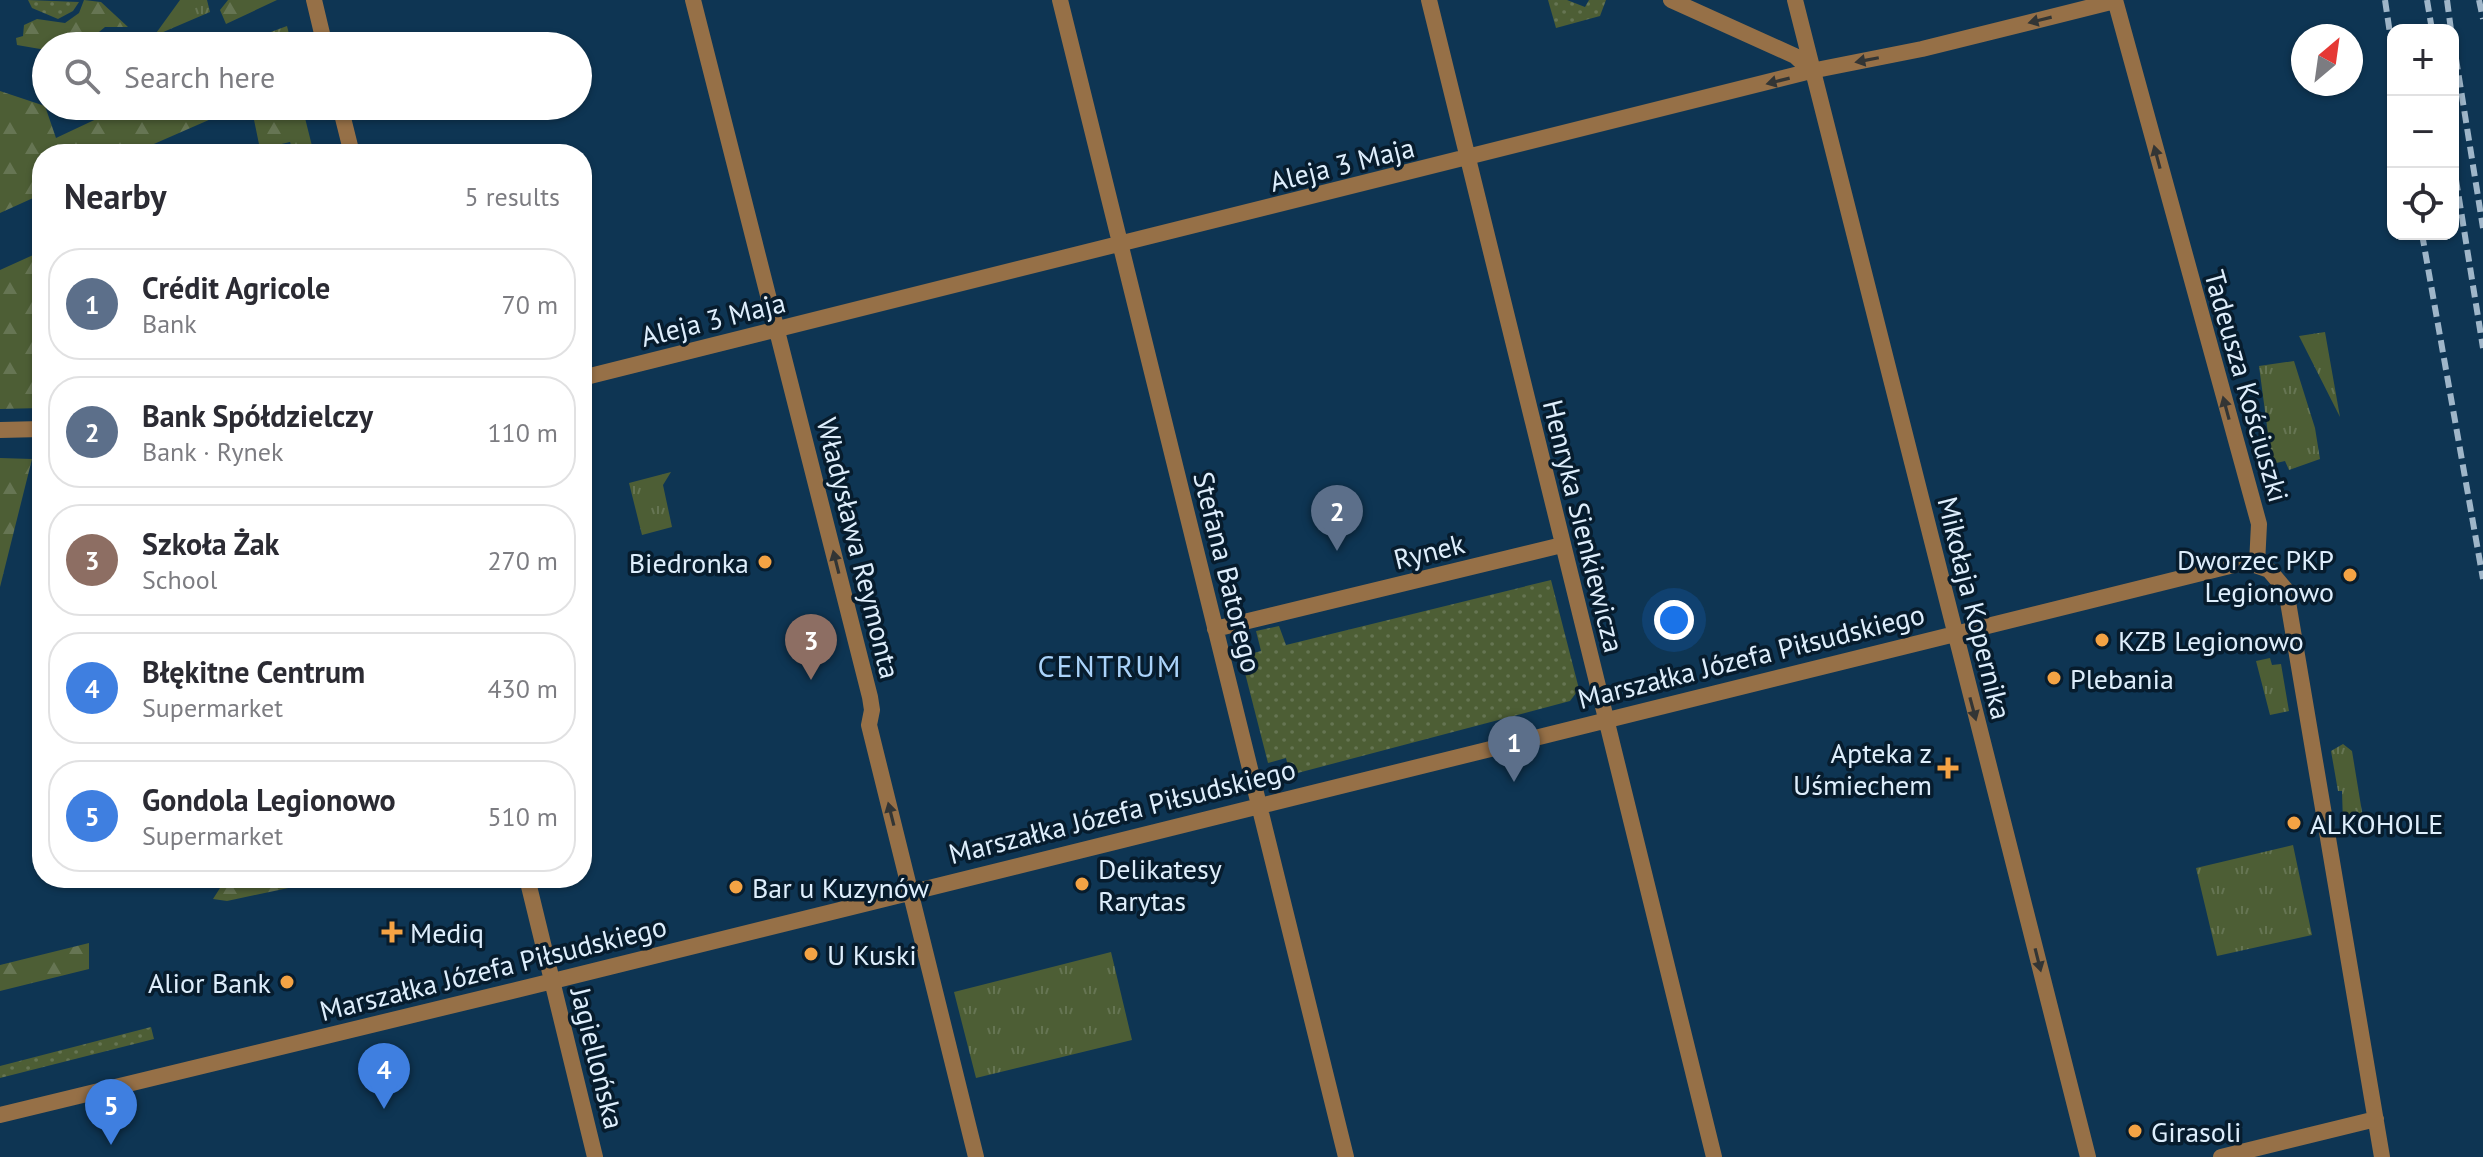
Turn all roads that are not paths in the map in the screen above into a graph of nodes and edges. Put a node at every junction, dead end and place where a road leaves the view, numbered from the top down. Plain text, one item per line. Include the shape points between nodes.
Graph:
1 (314, 0) edge
2 (693, 0) edge
3 (1060, 0) edge
4 (1429, 0) edge
5 (1671, 0) edge
6 (1795, 0) edge
7 (2115, 0) edge
8 (322, 32) edge
9 (1811, 71) junction
10 (344, 120) edge
11 (350, 144) edge
12 (1468, 159) junction
13 (1122, 246) junction
14 (774, 330) junction
15 (592, 376) edge
16 (32, 429) edge
17 (0, 430) edge
18 (1562, 545) junction
19 (2257, 564) junction
20 (1215, 629) junction
21 (1953, 633) junction
22 (1605, 719) junction
23 (1258, 804) junction
24 (530, 888) edge
25 (910, 890) junction
26 (553, 981) junction
27 (0, 1115) edge
28 (2376, 1119) junction
29 (595, 1157) edge
30 (976, 1157) edge
31 (1346, 1157) edge
32 (1714, 1157) edge
33 (2088, 1157) edge
34 (2221, 1157) edge
35 (2382, 1157) edge

1 - 8 street
2 - 14 street, Władysława Reymonta
3 - 13 street, Stefana Batorego
4 - 12 street, Henryka Sienkiewicza
5 - 9 street via 1795,56
6 - 9 street, Mikołaja Kopernika
7 -> 9 street, Aleja 3 Maja
19 -> 7 street, Tadeusza Kościuszki via 2259,524
9 -> 12 street, Aleja 3 Maja
9 - 21 street, Mikołaja Kopernika via 1841,171
10 - 11 street
12 - 13 street, Aleja 3 Maja
12 - 18 street, Henryka Sienkiewicza
13 - 14 street, Aleja 3 Maja
13 - 20 street, Stefana Batorego
14 - 15 street, Aleja 3 Maja
25 -> 14 street, Władysława Reymonta via 869,725 870,697
16 - 17 street
18 - 20 street, Rynek
18 - 22 street, Henryka Sienkiewicza
19 - 21 street, Marszałka Józefa Piłsudskiego via 2227,565
19 - 28 street via 2286,590
20 - 23 street, Stefana Batorego
21 - 22 street, Marszałka Józefa Piłsudskiego
21 -> 33 street, Mikołaja Kopernika
22 - 23 street, Marszałka Józefa Piłsudskiego
22 - 32 street, Henryka Sienkiewicza
23 - 25 street, Marszałka Józefa Piłsudskiego
23 - 31 street, Stefana Batorego
24 - 26 street, Jagiellońska
25 - 26 street, Marszałka Józefa Piłsudskiego
25 - 30 street, Władysława Reymonta
26 - 27 street, Marszałka Józefa Piłsudskiego
26 - 29 street, Jagiellońska
28 - 34 street
28 - 35 street

